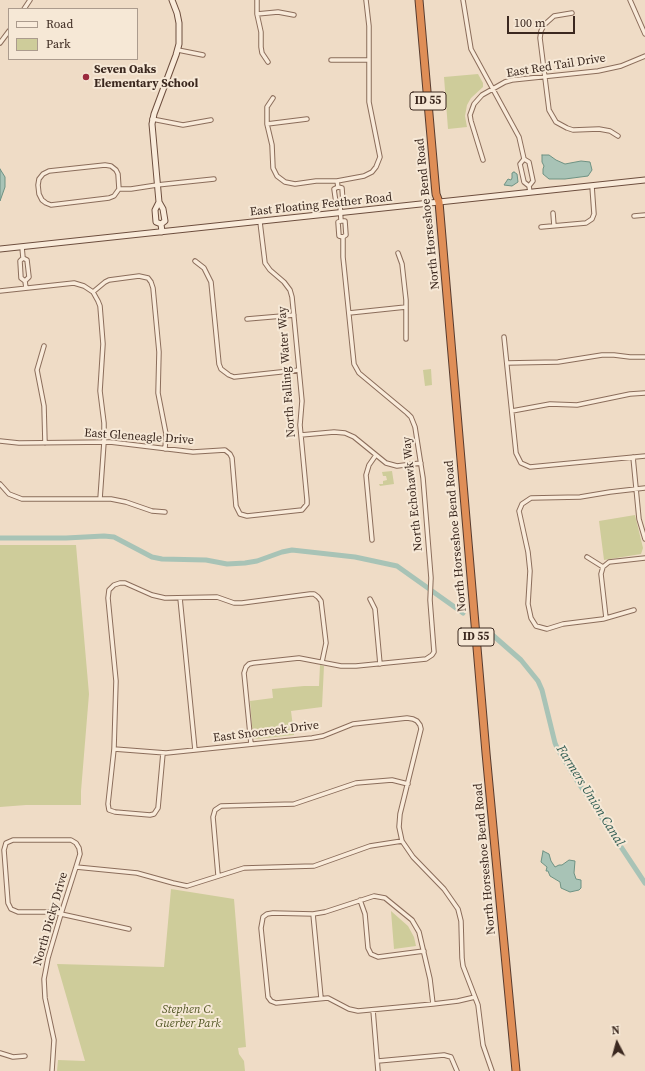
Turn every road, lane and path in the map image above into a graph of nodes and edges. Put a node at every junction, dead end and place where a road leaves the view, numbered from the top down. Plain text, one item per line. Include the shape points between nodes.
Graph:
1 (257, 0) edge
2 (366, 0) edge
3 (419, 0) edge
4 (463, 0) edge
5 (630, 0) edge
6 (174, 1) edge
7 (572, 13) dead end
8 (257, 14) junction
9 (294, 15) dead end
10 (8, 32) edge
11 (645, 34) edge
12 (0, 43) edge
13 (178, 50) junction
14 (203, 55) dead end
15 (645, 56) edge
16 (331, 60) dead end
17 (369, 60) junction
18 (268, 62) dead end
19 (544, 77) junction
20 (493, 90) junction
21 (273, 98) dead end
22 (152, 119) junction
23 (307, 119) dead end
24 (211, 120) dead end
25 (267, 124) junction
26 (618, 136) dead end
27 (524, 159) junction
28 (483, 160) dead end
29 (214, 178) dead end
30 (337, 181) junction
31 (645, 182) edge
32 (158, 185) junction
33 (529, 186) junction
34 (592, 186) junction
35 (338, 187) junction
36 (119, 189) junction
37 (530, 192) junction
38 (159, 202) junction
39 (439, 202) junction
40 (340, 204) junction
41 (553, 212) dead end
42 (341, 213) junction
43 (645, 215) edge
44 (634, 216) dead end
45 (342, 221) junction
46 (260, 222) junction
47 (161, 224) junction
48 (554, 226) junction
49 (541, 227) dead end
50 (162, 232) junction
51 (343, 237) junction
52 (22, 247) junction
53 (0, 250) edge
54 (398, 253) dead end
55 (23, 258) junction
56 (195, 261) dead end
57 (25, 281) junction
58 (26, 288) junction
59 (0, 291) edge
60 (93, 292) junction
61 (406, 307) junction
62 (348, 313) junction
63 (294, 315) junction
64 (247, 319) dead end
65 (504, 337) dead end
66 (406, 339) dead end
67 (44, 346) dead end
68 (645, 357) edge
69 (507, 363) junction
70 (299, 370) junction
71 (645, 393) edge
72 (512, 411) junction
73 (301, 435) junction
74 (0, 441) edge
75 (104, 442) junction
76 (45, 443) junction
77 (165, 448) junction
78 (376, 455) junction
79 (645, 456) edge
80 (633, 457) junction
81 (421, 462) junction
82 (0, 484) edge
83 (645, 488) edge
84 (636, 489) junction
85 (100, 498) junction
86 (165, 512) dead end
87 (240, 514) joint
88 (645, 539) edge
89 (372, 540) dead end
90 (587, 557) dead end
91 (645, 558) edge
92 (603, 567) junction
93 (180, 598) junction
94 (370, 599) dead end
95 (634, 610) dead end
96 (606, 618) junction
97 (322, 662) junction
98 (380, 664) junction
99 (251, 744) junction
100 (114, 749) junction
101 (195, 750) junction
102 (163, 753) junction
103 (408, 784) junction
104 (402, 841) junction
105 (76, 867) junction
106 (218, 875) junction
107 (360, 900) junction
108 (61, 914) junction
109 (313, 914) junction
110 (129, 929) dead end
111 (424, 951) junction
112 (475, 997) junction
113 (321, 998) junction
114 (433, 1004) junction
115 (373, 1010) junction
116 (0, 1053) edge
117 (25, 1056) dead end
118 (378, 1061) junction
119 (52, 1071) edge
120 (378, 1071) edge
121 (457, 1071) edge
122 (492, 1071) edge
123 (516, 1071) edge

1 - 8 street
2 - 17 street
3 - 39 highway, North Horseshoe Bend Road / ID 55 via 436,194
4 - 20 street via 471,49
5 - 11 street
6 - 13 street via 180,28
7 - 19 street via 554,16 541,31
8 - 9 street via 278,12
8 - 18 street via 262,53
10 - 12 street
13 - 14 street
13 - 22 street
15 - 19 street, East Red Tail Drive via 609,69
16 - 17 street
17 - 30 street via 368,92 379,163 372,172 364,176
19 - 20 street, East Red Tail Drive via 512,80
19 - 26 street via 547,105 556,122 573,130 599,128
20 - 27 street via 519,137
20 - 28 street, East Red Tail Drive via 478,99 470,115
21 - 25 street via 268,107
22 - 24 street via 183,125
22 - 32 street
23 - 25 street
25 - 30 street via 272,145 273,168 277,176 285,182 295,184
27 - 33 street via 520,164 522,176
27 - 33 street via 529,162 533,181
29 - 32 street
30 - 35 street
31 - 34 street, East Floating Feather Road
32 - 36 street
32 - 38 street
33 - 37 street
34 - 37 street, East Floating Feather Road
34 - 48 street via 592,219 586,223
35 - 40 street via 342,188 343,202
35 - 40 street via 334,189 336,203
36 - 36 street via 109,198 51,205 42,200 38,185 39,179 49,171 105,165 116,170
37 - 39 street, East Floating Feather Road
38 - 47 street via 165,221
38 - 47 street via 155,210 156,222
39 - 42 street, East Floating Feather Road
39 - 123 highway, North Horseshoe Bend Road / ID 55
40 - 42 street, North Echohawk Way
41 - 48 street
42 - 45 street, North Echohawk Way
42 - 46 street, East Floating Feather Road
43 - 44 street
45 - 51 street, North Echohawk Way via 345,221 346,235
45 - 51 street, North Echohawk Way via 338,222 339,236
46 - 50 street, East Floating Feather Road
46 - 63 street, North Falling Water Way via 265,263 290,290
47 - 50 street
48 - 49 street
50 - 52 street, East Floating Feather Road
51 - 62 street, North Echohawk Way
52 - 53 street, East Floating Feather Road
52 - 55 street
54 - 61 street via 402,264
55 - 57 street via 20,261 22,278
55 - 57 street via 27,260 29,277
56 - 70 street via 204,268 210,278 219,364 225,372 234,376
57 - 58 street
58 - 59 street
58 - 60 street via 74,283
60 - 75 street via 100,306 103,344 100,391
60 - 77 street via 109,280 139,276 148,278 151,282 159,352 158,393 166,434
61 - 62 street
61 - 66 street
62 - 81 street, North Echohawk Way via 356,369 411,417
63 - 64 street
63 - 70 street, North Falling Water Way
65 - 69 street
67 - 76 street via 37,370 44,406
68 - 69 street via 602,355 558,362
69 - 72 street
70 - 73 street, North Falling Water Way via 302,401
71 - 72 street
72 - 80 street via 516,452 521,463 530,467
73 - 78 street via 345,433
73 - 87 street, North Falling Water Way via 307,500 305,507 299,511 247,516
74 - 76 street, East Gleneagle Drive
75 - 76 street, East Gleneagle Drive
75 - 77 street, East Gleneagle Drive
75 - 85 street
77 - 87 street, East Gleneagle Drive via 193,452 228,452 232,458 236,506
78 - 81 street via 386,463 397,466
78 - 89 street via 366,475
79 - 80 street
80 - 84 street
81 - 98 street, North Echohawk Way via 434,648 432,655 426,659
82 - 85 street via 9,494 22,499
83 - 84 street
84 - 88 street via 639,519
84 - 96 street via 580,497 531,498 522,504 519,511 530,571 528,604 536,626 547,629
85 - 86 street
90 - 92 street
91 - 92 street via 609,562
92 - 96 street via 601,574
93 - 97 street via 217,597 242,604 310,594 318,597 321,601 326,643
93 - 100 street via 152,595 125,583 114,585 109,590 116,681
93 - 101 street
94 - 98 street via 375,609
95 - 96 street
97 - 98 street via 347,666
97 - 99 street via 299,658 253,663 246,667 244,673
99 - 101 street, East Snocreek Drive
99 - 103 street, East Snocreek Drive via 323,736 352,724 413,719 421,729
100 - 102 street, East Snocreek Drive
100 - 102 street via 109,810 150,815 158,808
101 - 102 street, East Snocreek Drive
103 - 104 street via 400,814
103 - 106 street via 392,780 356,783 294,804 221,806 215,810 213,817
104 - 106 street via 370,846 314,866 244,868
104 - 112 street via 458,909 461,921 462,958
105 - 106 street via 137,873 187,886
105 - 108 street, North Dicky Drive
105 - 108 street, North Dicky Drive via 79,848 71,840 13,840 6,843 4,850 8,903 11,909 18,912
107 - 109 street
107 - 111 street via 374,896 385,898 412,920 419,932
107 - 111 street via 365,914 368,948 371,954 378,957
108 - 110 street
108 - 119 street, North Dicky Drive via 44,979 45,998 54,1040
109 - 113 street
109 - 113 street via 267,914 263,917 261,928 268,997 271,1001 276,1003
111 - 114 street
112 - 114 street
112 - 122 street via 483,1045
113 - 115 street via 328,998 353,1011
114 - 115 street
115 - 118 street
116 - 117 street via 13,1057
118 - 120 street
118 - 121 street via 441,1054 450,1057

